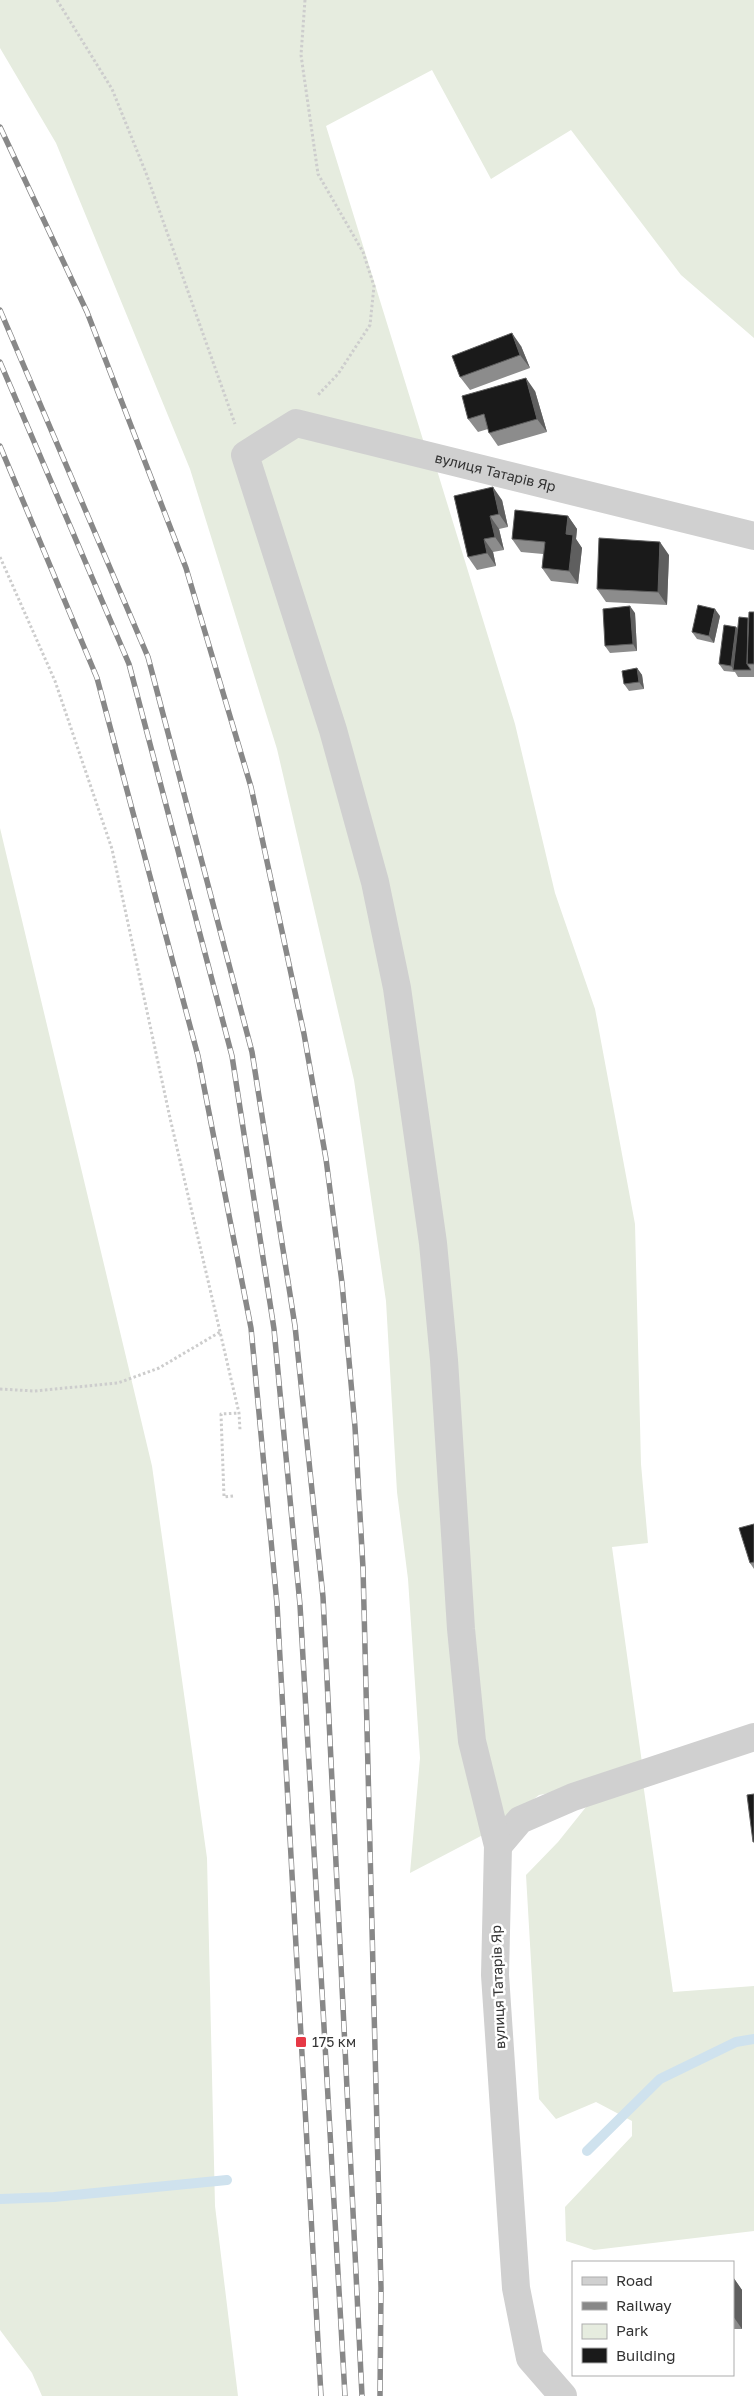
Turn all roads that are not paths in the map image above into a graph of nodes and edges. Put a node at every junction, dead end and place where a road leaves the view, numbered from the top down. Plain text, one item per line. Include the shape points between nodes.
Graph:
1 (754, 536) edge
2 (754, 1737) edge
3 (498, 1846) junction
4 (563, 2396) edge

1 - 3 street, вулиця Татарів Яр via 296,423 245,455 333,730 375,882 397,988 434,1253 472,1741
2 - 3 street via 573,1797 520,1820
3 - 4 street, вулиця Татарів Яр via 495,1975 516,2288 530,2358

